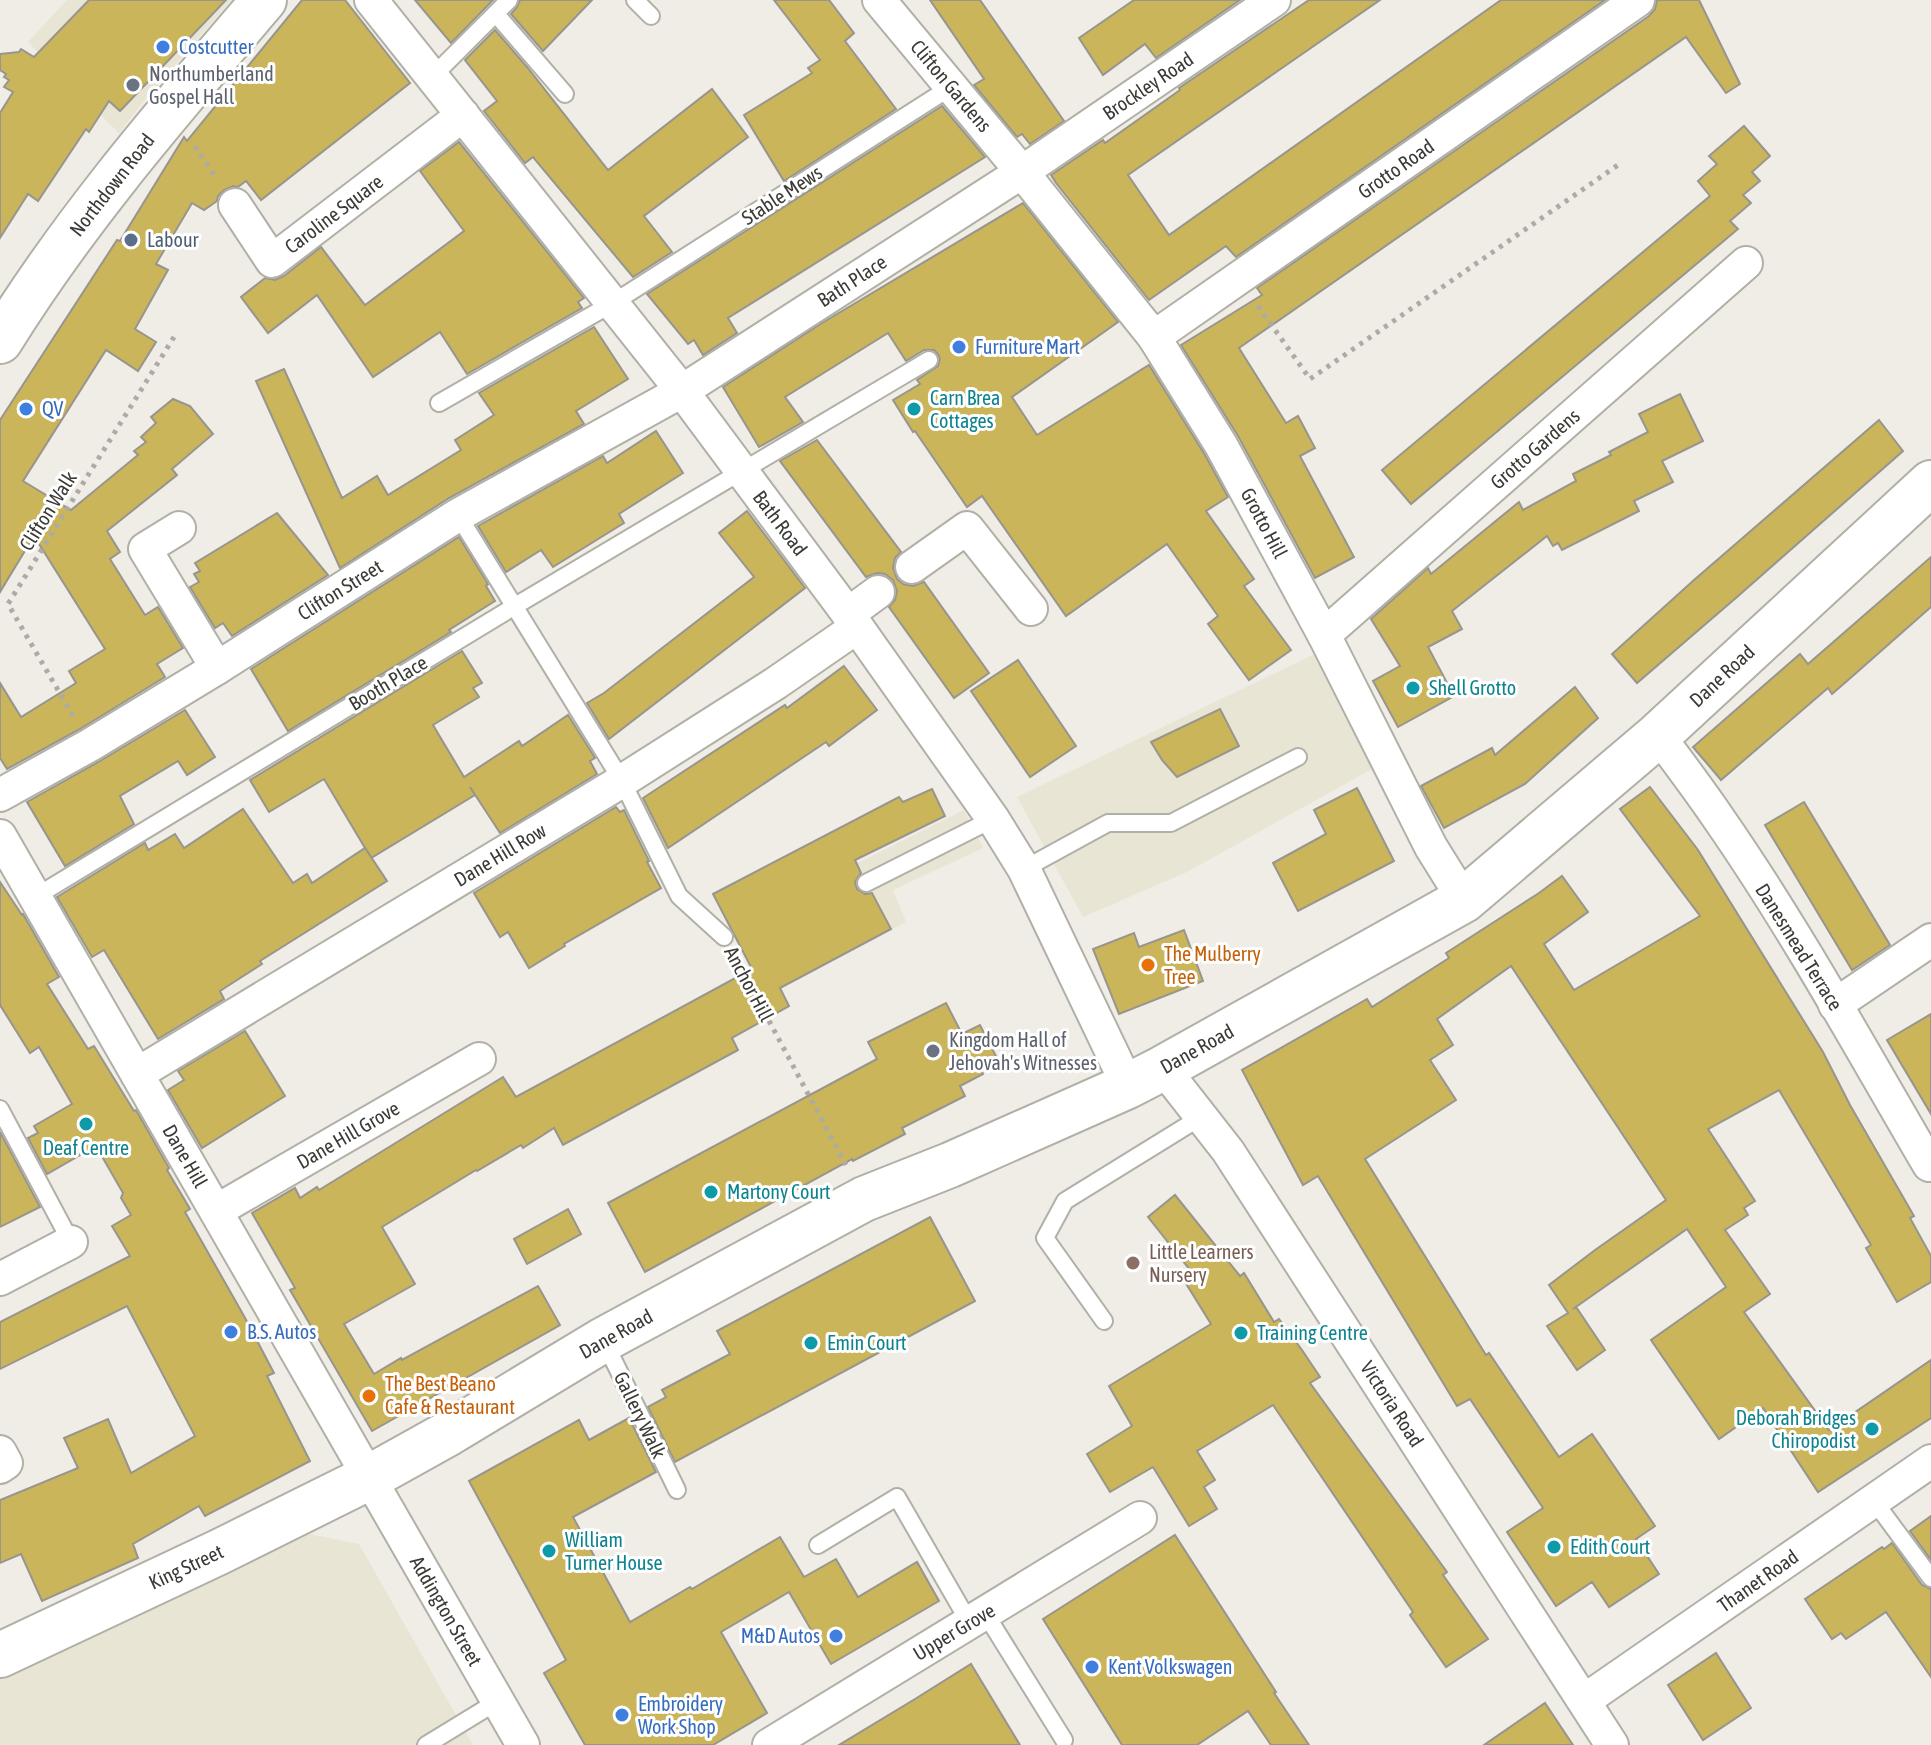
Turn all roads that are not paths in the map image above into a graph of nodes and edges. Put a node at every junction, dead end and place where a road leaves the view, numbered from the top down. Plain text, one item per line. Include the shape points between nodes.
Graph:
1 (264, 0) edge
2 (371, 0) edge
3 (509, 0) edge
4 (635, 0) edge
5 (879, 0) edge
6 (1274, 0) edge
7 (1638, 0) edge
8 (496, 14) junction
9 (651, 16) dead end
10 (433, 76) junction
11 (951, 87) junction
12 (565, 94) dead end
13 (463, 115) junction
14 (1022, 172) junction
15 (235, 205) road end
16 (1746, 263) dead end
17 (613, 303) junction
18 (1, 337) edge
19 (1154, 337) junction
20 (929, 360) dead end
21 (682, 391) junction
22 (439, 403) dead end
23 (741, 472) junction
24 (1931, 483) edge
25 (458, 515) junction
26 (179, 528) dead end
27 (912, 567) dead end
28 (878, 592) dead end
29 (515, 606) junction
30 (1031, 609) dead end
31 (852, 620) junction
32 (1324, 635) junction
33 (217, 668) junction
34 (1658, 735) junction
35 (1298, 757) dead end
36 (622, 781) junction
37 (0, 795) edge
38 (993, 819) junction
39 (0, 836) edge
40 (1024, 869) junction
41 (866, 883) dead end
42 (35, 897) junction
43 (1464, 900) junction
44 (724, 937) road end
45 (1931, 940) edge
46 (1835, 1005) junction
47 (479, 1059) dead end
48 (137, 1074) junction
49 (1146, 1077) junction
50 (0, 1109) edge
51 (1201, 1117) junction
52 (1929, 1165) dead end
53 (216, 1211) junction
54 (71, 1242) joint
55 (0, 1279) edge
56 (1104, 1321) dead end
57 (603, 1340) junction
58 (0, 1452) edge
59 (1931, 1461) edge
60 (0, 1467) edge
61 (370, 1477) junction
62 (677, 1490) dead end
63 (1874, 1501) junction
64 (1140, 1518) dead end
65 (818, 1545) dead end
66 (1931, 1578) edge
67 (977, 1618) junction
68 (0, 1655) edge
69 (1585, 1700) junction
70 (498, 1701) junction
71 (1064, 1740) dead end
72 (426, 1745) edge
73 (523, 1745) edge
74 (769, 1745) edge
75 (1612, 1745) edge

1 - 18 street, Northdown Road via 89,210
2 - 10 street, Bath Road
3 - 8 lane
4 - 9 lane
5 - 11 street, Clifton Gardens
6 - 14 street, Brockley Road
7 - 19 street, Grotto Road
8 - 10 lane
8 - 12 lane
10 - 13 street, Bath Road
11 - 14 street, Clifton Gardens
11 - 17 lane, Stable Mews
13 - 15 street, Caroline Square via 272,261
13 - 17 street, Bath Road
14 - 19 street, Grotto Hill
14 - 21 street, Bath Place
16 - 32 street, Grotto Gardens
17 - 21 street, Bath Road
17 - 22 lane, Stable Mews
19 - 32 street, Grotto Hill via 1221,445
20 - 23 lane, Booth Place
21 - 23 street, Bath Road
21 - 25 street, Clifton Street
23 - 29 lane, Booth Place
23 - 31 street, Bath Road
24 - 34 street, Dane Road
25 - 29 lane, Anchor Hill
25 - 33 street, Clifton Street
26 - 33 street via 145,549
27 - 30 street via 967,528
28 - 31 street, Dane Hill Row
29 - 36 lane, Anchor Hill
29 - 42 lane, Booth Place
31 - 36 street, Dane Hill Row via 776,683
31 - 38 street, Bath Road
32 - 43 street, Grotto Hill via 1431,847
33 - 37 street, Clifton Street
34 - 43 street, Dane Road
34 - 46 street, Danesmead Terrace via 1720,820
35 - 40 lane via 1171,823 1108,823
36 - 44 lane, Anchor Hill via 679,896
36 - 48 street, Dane Hill Row
38 - 40 street, Bath Road
38 - 41 lane
39 - 42 street, Dane Hill
40 - 49 street, Bath Road
42 - 48 street, Dane Hill
43 - 49 street, Dane Road
45 - 46 street
46 - 52 street, Danesmead Terrace
47 - 53 street, Dane Hill Grove
48 - 53 street, Dane Hill
49 - 51 street, Victoria Road
49 - 57 street, Dane Road via 864,1199
50 - 54 lane
51 - 56 lane via 1065,1201 1045,1238
51 - 69 street, Victoria Road
53 - 61 street, Dane Hill
54 - 55 street
57 - 61 street, Dane Road
57 - 62 lane, Gallery Walk
58 - 60 street via 6,1463
59 - 63 street, Thanet Road
61 - 68 street, King Street
61 - 70 street, Addington Street
63 - 66 lane
63 - 69 street, Thanet Road
64 - 67 street, Upper Grove
65 - 67 lane via 897,1497
67 - 71 lane
67 - 74 street, Upper Grove
69 - 75 street, Victoria Road
70 - 72 lane
70 - 73 street, Addington Street

